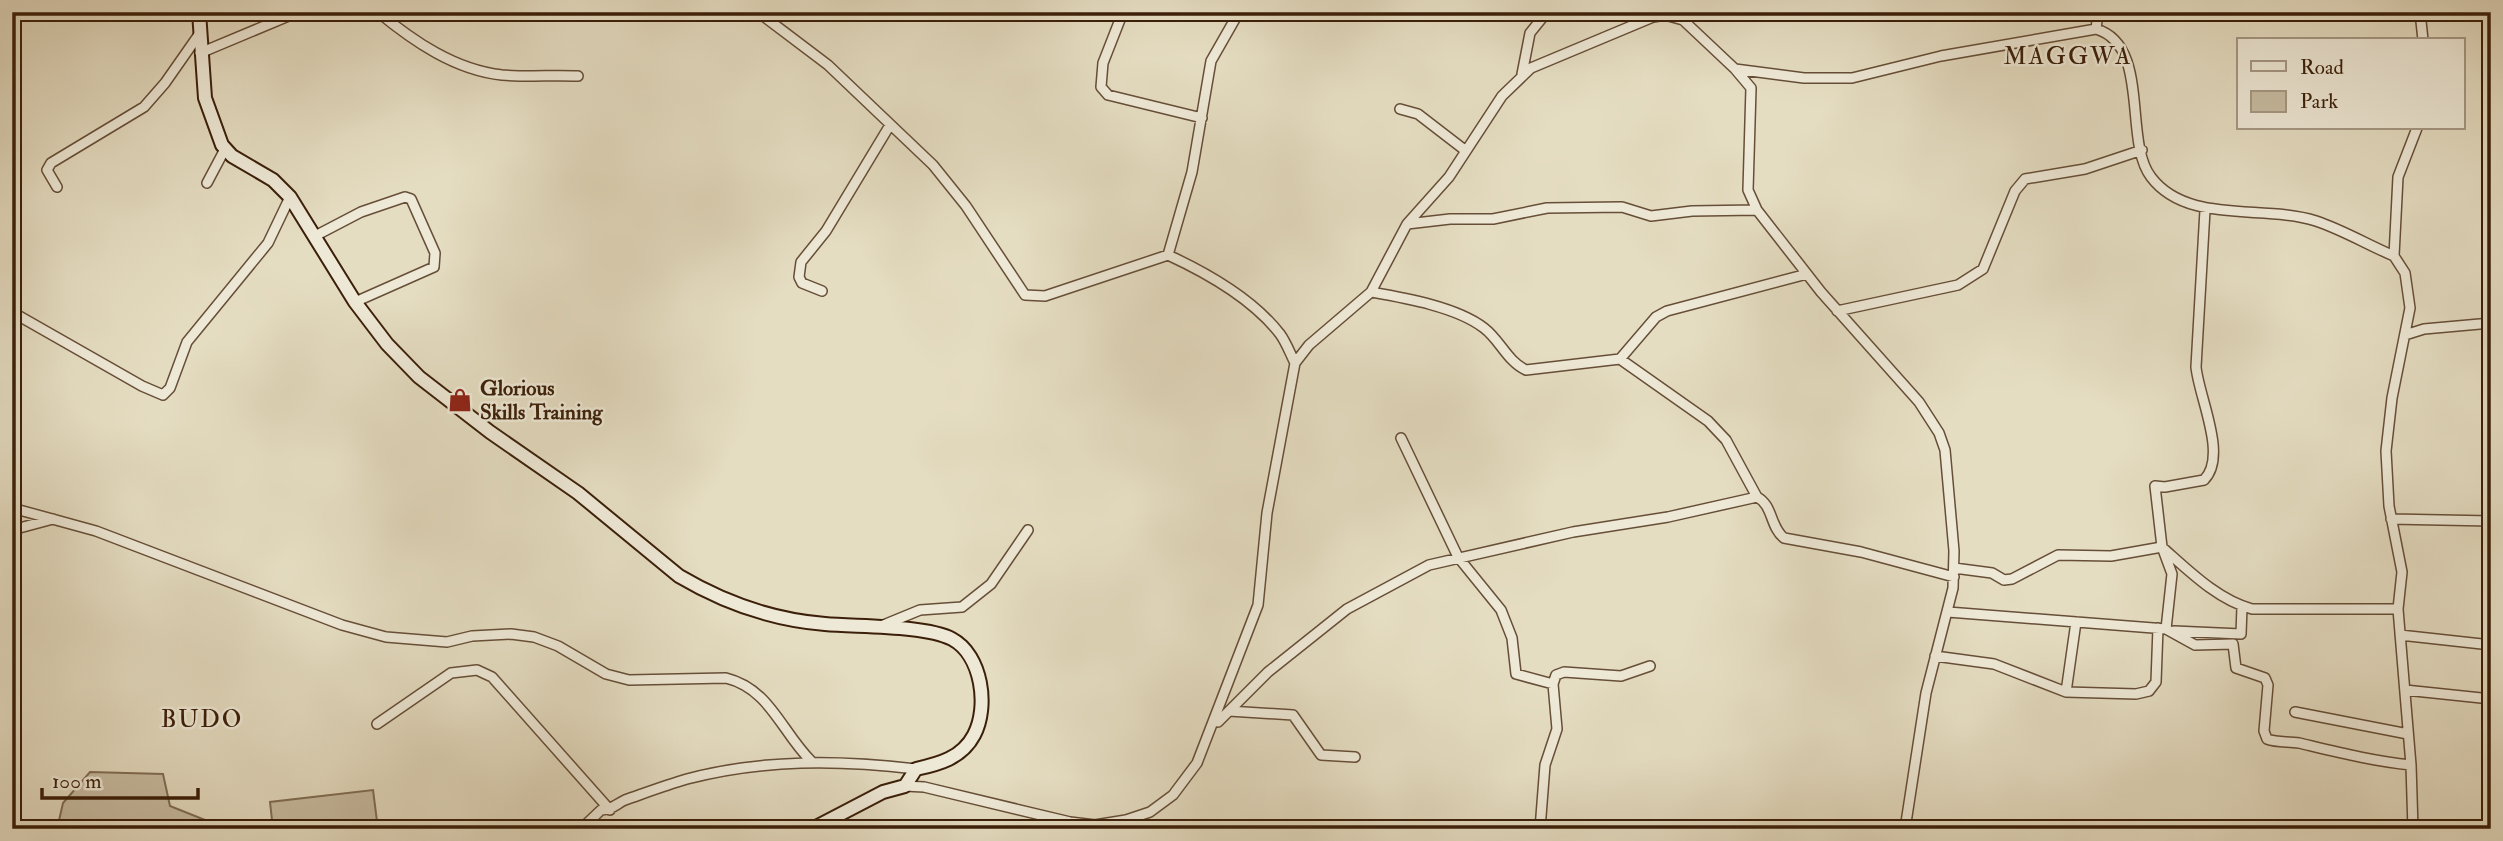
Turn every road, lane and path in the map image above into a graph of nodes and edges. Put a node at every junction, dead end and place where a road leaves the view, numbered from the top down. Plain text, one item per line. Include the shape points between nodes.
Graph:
1 (199, 12) edge
2 (298, 12) edge
3 (378, 12) edge
4 (758, 12) edge
5 (1123, 12) edge
6 (1239, 12) edge
7 (1546, 12) edge
8 (2098, 12) edge
9 (2420, 12) edge
10 (1672, 15) edge
11 (2096, 29) junction
12 (200, 33) junction
13 (2423, 38) edge
14 (200, 52) junction
15 (1735, 69) junction
16 (1522, 74) junction
17 (578, 76) dead end
18 (1400, 109) dead end
19 (1202, 118) junction
20 (890, 125) junction
21 (2416, 130) edge
22 (225, 149) junction
23 (2142, 150) junction
24 (1466, 152) junction
25 (207, 183) dead end
26 (57, 187) dead end
27 (290, 197) junction
28 (1757, 209) junction
29 (2205, 210) junction
30 (1407, 224) junction
31 (314, 236) junction
32 (1168, 255) junction
33 (2394, 256) junction
34 (1807, 274) junction
35 (822, 291) dead end
36 (1371, 292) junction
37 (355, 302) junction
38 (1837, 310) junction
39 (12, 312) edge
40 (2491, 323) edge
41 (2405, 335) junction
42 (1620, 359) junction
43 (1295, 363) junction
44 (1401, 438) dead end
45 (1757, 497) junction
46 (12, 508) edge
47 (54, 519) junction
48 (2391, 519) junction
49 (2491, 521) edge
50 (12, 530) edge
51 (1028, 530) dead end
52 (2162, 547) junction
53 (1458, 557) junction
54 (1954, 573) junction
55 (2242, 607) junction
56 (2398, 609) junction
57 (1948, 612) junction
58 (2076, 622) junction
59 (876, 628) junction
60 (2166, 629) junction
61 (2400, 635) junction
62 (2491, 645) edge
63 (1935, 656) junction
64 (1650, 666) dead end
65 (1553, 684) junction
66 (2405, 690) junction
67 (2066, 692) junction
68 (2491, 699) edge
69 (1229, 711) junction
70 (2295, 712) dead end
71 (377, 724) dead end
72 (1214, 726) junction
73 (2408, 734) junction
74 (1355, 757) dead end
75 (811, 761) junction
76 (2411, 765) junction
77 (916, 769) junction
78 (905, 786) junction
79 (610, 810) junction
80 (1140, 816) junction
81 (1095, 825) junction
82 (581, 829) edge
83 (812, 829) edge
84 (1112, 829) edge
85 (1142, 829) edge
86 (1540, 829) edge
87 (1905, 829) edge
88 (2413, 829) edge

1 - 12 street
2 - 14 street
3 - 17 street via 432,52 490,72
4 - 20 street via 828,65
5 - 19 street via 1103,63 1101,87 1108,95
6 - 19 street via 1212,61
7 - 16 street via 1530,33
8 - 11 street
9 - 13 street
10 - 15 street
10 - 16 street via 1653,17
11 - 15 street via 1962,52 1852,78 1804,78
11 - 23 street via 2107,33 2125,60
12 - 14 street
12 - 26 street via 144,107 51,163 47,170
14 - 22 street via 205,98
15 - 28 street via 1751,88 1748,190
16 - 24 street
18 - 24 street via 1418,114
19 - 32 street
20 - 32 street via 950,184 1025,295 1045,296
20 - 35 street via 827,231 801,262 802,283
21 - 33 street via 2398,177
22 - 25 street
22 - 27 street via 273,180
23 - 29 street via 2147,172 2156,184
23 - 38 street via 2096,166 2022,182 1983,269 1958,285
24 - 30 street
27 - 31 street
27 - 39 street via 268,243 184,347 170,388 163,395
28 - 30 street via 1651,216 1622,207 1547,208 1493,219
28 - 34 street
29 - 33 street via 2305,218
29 - 52 street via 2196,367 2214,439 2213,463 2204,480 2155,486
30 - 36 street
31 - 37 street
31 - 37 street via 361,212 411,199 435,253 434,267
32 - 43 street via 1205,274 1259,313 1280,334
33 - 41 street via 2400,260 2408,284
34 - 38 street
34 - 42 street via 1667,311 1656,317
36 - 42 street via 1467,315 1526,370
36 - 43 street via 1309,345
37 - 59 street via 411,370 578,493 680,576 759,612
38 - 54 street via 1908,387 1939,433 1949,482
40 - 41 street
41 - 48 street via 2386,451
42 - 45 street via 1708,421 1726,440
43 - 72 street via 1270,494 1258,605
44 - 53 street
45 - 53 street
45 - 54 street via 1784,538
46 - 47 street
47 - 50 street
47 - 75 street via 386,637 447,642 511,634 558,646 606,674 629,680 726,678 741,682 762,695
48 - 49 street
48 - 56 street via 2402,572
51 - 59 street via 991,584 962,607 920,610
52 - 54 street via 2111,556 2058,555 2012,579
52 - 55 street
52 - 60 street via 2172,574
53 - 65 street via 1501,610 1512,638 1516,674
53 - 69 street via 1397,580 1347,609 1268,672
54 - 57 street
55 - 56 street
55 - 60 street via 2241,634
56 - 61 street
57 - 58 street
57 - 63 street
58 - 60 street
58 - 67 street
59 - 77 street via 939,634 962,646 976,667 981,698 974,735 950,759
60 - 67 street via 2156,682 2149,691
60 - 76 street via 2195,645 2233,644 2236,668 2265,678 2267,739 2363,760
61 - 62 street
61 - 66 street
63 - 67 street via 1994,664
63 - 87 street
64 - 65 street via 1621,676 1559,672
65 - 86 street via 1557,729 1545,765
66 - 68 street
66 - 73 street
69 - 72 street
69 - 74 street via 1293,715 1321,755
70 - 73 street
71 - 79 street via 451,673 477,670 492,677
72 - 80 street via 1184,783
73 - 76 street
75 - 77 street
75 - 79 street via 743,766 684,780
76 - 88 street
77 - 78 street
78 - 81 street
78 - 83 street via 883,792
79 - 82 street via 601,810
80 - 81 street
80 - 85 street
81 - 84 street

